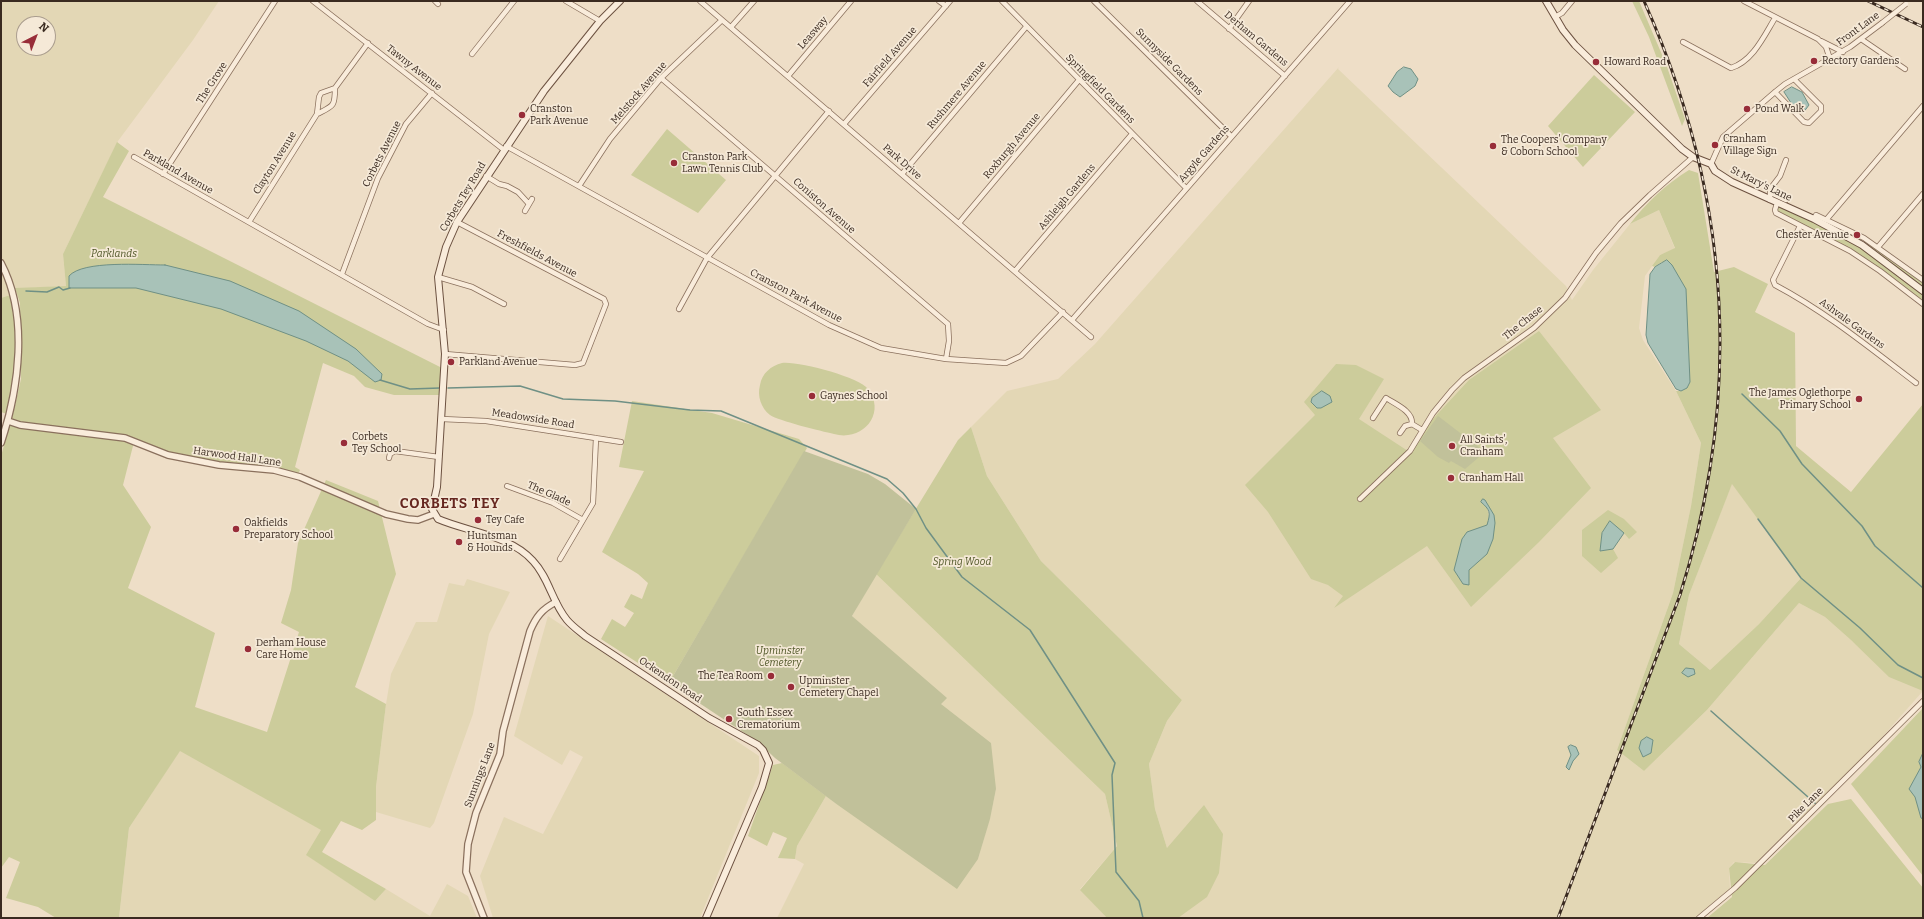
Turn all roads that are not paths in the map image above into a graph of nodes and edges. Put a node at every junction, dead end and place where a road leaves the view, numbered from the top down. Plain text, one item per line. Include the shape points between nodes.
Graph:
1 (276, 1) edge
2 (313, 1) edge
3 (514, 1) edge
4 (566, 1) edge
5 (620, 1) edge
6 (700, 1) edge
7 (754, 1) edge
8 (851, 1) edge
9 (939, 1) edge
10 (950, 1) edge
11 (1002, 1) edge
12 (1094, 1) edge
13 (1197, 1) edge
14 (1249, 1) edge
15 (1350, 1) edge
16 (1546, 1) edge
17 (1572, 1) edge
18 (1744, 1) edge
19 (1908, 2) edge
20 (946, 6) junction
21 (1555, 17) junction
22 (1775, 18) junction
23 (722, 20) junction
24 (600, 21) junction
25 (731, 27) junction
26 (1026, 27) junction
27 (1229, 29) junction
28 (1818, 39) junction
29 (1861, 39) junction
30 (1683, 42) dead end
31 (368, 43) junction
32 (1842, 52) junction
33 (472, 54) dead end
34 (1830, 60) junction
35 (1905, 69) dead end
36 (788, 76) junction
37 (1285, 76) junction
38 (661, 78) junction
39 (1794, 79) junction
40 (1079, 80) junction
41 (335, 88) junction
42 (1775, 92) junction
43 (432, 93) junction
44 (1923, 106) edge
45 (829, 111) junction
46 (317, 114) junction
47 (844, 124) junction
48 (1132, 134) junction
49 (1231, 136) junction
50 (505, 148) junction
51 (134, 157) dead end
52 (1693, 157) junction
53 (1786, 160) dead end
54 (1710, 164) junction
55 (163, 174) junction
56 (902, 174) junction
57 (486, 176) junction
58 (776, 176) junction
59 (579, 186) junction
60 (1186, 188) junction
61 (1771, 193) junction
62 (1923, 194) edge
63 (532, 199) dead end
64 (1770, 200) junction
65 (1786, 200) dead end
66 (1777, 203) junction
67 (529, 204) junction
68 (525, 211) dead end
69 (1814, 219) junction
70 (1826, 220) junction
71 (249, 222) junction
72 (457, 222) junction
73 (959, 222) junction
74 (1800, 226) junction
75 (1878, 247) junction
76 (707, 258) junction
77 (1, 263) edge
78 (1015, 271) junction
79 (342, 274) junction
80 (438, 277) junction
81 (1923, 280) edge
82 (1923, 291) edge
83 (504, 304) dead end
84 (1923, 304) edge
85 (679, 309) dead end
86 (1063, 312) junction
87 (1072, 320) junction
88 (444, 330) junction
89 (1092, 337) dead end
90 (445, 354) junction
91 (946, 360) junction
92 (1916, 383) dead end
93 (1373, 418) dead end
94 (442, 419) junction
95 (8, 421) junction
96 (1412, 424) junction
97 (1422, 430) junction
98 (1400, 433) dead end
99 (596, 438) junction
100 (621, 442) dead end
101 (1, 443) edge
102 (439, 457) junction
103 (389, 458) dead end
104 (507, 486) dead end
105 (1360, 499) dead end
106 (434, 514) junction
107 (583, 520) junction
108 (560, 559) dead end
109 (556, 602) junction
110 (1923, 701) edge
111 (484, 918) edge
112 (706, 918) edge
113 (1699, 918) edge

1 - 55 street, The Grove
2 - 31 street, Tawny Avenue
3 - 33 street
4 - 24 street
5 - 24 main road, Corbets Tey Road
6 - 23 street, Park Drive
7 - 25 street
8 - 36 street, Leasway
9 - 20 street
10 - 20 street, Fairfield Avenue
11 - 26 street, Springfield Gardens
12 - 49 street, Sunnyside Gardens
13 - 27 street, Derham Gardens
14 - 27 street
15 - 37 street, Argyle Gardens
16 - 21 main road, St Mary's Lane
17 - 21 street
18 - 22 street
19 - 29 street, Front Lane, bridge
20 - 47 street, Fairfield Avenue
21 - 52 main road, St Mary's Lane via 1582,53 1659,128
22 - 28 street
22 - 30 street via 1760,44 1740,65 1731,68
23 - 25 street, Park Drive
23 - 38 street, Melstock Avenue
24 - 50 main road, Corbets Tey Road via 544,91
25 - 36 street, Park Drive
26 - 40 street, Springfield Gardens
26 - 56 street, Rushmere Avenue
27 - 37 street, Derham Gardens
28 - 32 street
28 - 34 street via 1826,48
29 - 32 street, Front Lane
29 - 35 street
31 - 41 street, Clayton Avenue
31 - 43 street, Tawny Avenue
32 - 34 street, Front Lane
34 - 39 street, Front Lane
36 - 45 street, Park Drive
37 - 49 street, Argyle Gardens
38 - 58 street, Coniston Avenue
38 - 59 street, Melstock Avenue via 610,139
39 - 42 street, Front Lane
39 - 42 street via 1821,106 1821,111 1809,123 1804,122
40 - 48 street, Springfield Gardens
40 - 73 street, Roxburgh Avenue
41 - 46 street, Clayton Avenue via 335,103
41 - 46 street, Clayton Avenue via 321,93
42 - 54 street, Front Lane via 1723,137
43 - 50 street, Tawny Avenue
43 - 79 street, Corbets Avenue via 406,124 378,178
44 - 70 street
45 - 47 street, Park Drive
45 - 58 street
46 - 71 street, Clayton Avenue
47 - 56 street, Park Drive
48 - 60 street, Springfield Gardens
48 - 78 street, Ashleigh Gardens
49 - 60 street, Argyle Gardens
50 - 57 main road, Corbets Tey Road
50 - 59 street, Cranston Park Avenue
51 - 55 street, Parkland Avenue
52 - 54 main road, St Mary's Lane
52 - 97 street, The Chase via 1621,223 1596,253 1565,298 1534,328 1464,378
53 - 61 street via 1780,176 1770,189
54 - 64 main road, St Mary's Lane via 1715,171 1732,182
55 - 71 street, Parkland Avenue
56 - 73 street, Park Drive
57 - 67 street via 518,192
57 - 72 main road, Corbets Tey Road
58 - 76 street
58 - 91 street, Coniston Avenue via 948,324
59 - 76 street, Cranston Park Avenue
60 - 87 street, Argyle Gardens
61 - 64 street
61 - 65 street
62 - 75 street
63 - 67 street
64 - 66 main road, St Mary's Lane
66 - 69 main road, St Mary's Lane
66 - 74 street via 1774,212
67 - 68 street
69 - 70 street via 1816,215
69 - 82 main road, St Mary's Lane via 1862,245
70 - 75 street
71 - 79 street, Parkland Avenue
72 - 80 main road, Corbets Tey Road via 446,247
72 - 90 street, Freshfields Avenue via 604,299 606,304 583,363 575,365
73 - 78 street, Park Drive
74 - 84 street via 1850,251
74 - 92 street, Ashvale Gardens via 1773,280 1775,285 1805,301 1837,323
75 - 81 street
76 - 85 street
76 - 91 street, Cranston Park Avenue via 829,325 881,348
77 - 95 street via 16,306 16,380
78 - 86 street, Park Drive
79 - 88 street, Parkland Avenue via 428,324
80 - 83 street via 472,287
80 - 88 main road, Corbets Tey Road
86 - 87 street, Park Drive
86 - 91 street, Cranston Park Avenue via 1021,356 1006,363
87 - 89 street, Park Drive
88 - 90 main road, Corbets Tey Road
90 - 94 main road, Corbets Tey Road
93 - 96 street via 1386,398 1409,414 1413,419
94 - 99 street, Meadowside Road via 486,421
94 - 102 main road, Corbets Tey Road
95 - 101 street
95 - 106 street, Harwood Hall Lane via 20,425 125,438 168,455 219,465 274,470 300,477 386,514 408,519 418,520
96 - 97 street
96 - 98 street via 1405,426
97 - 105 street, The Chase via 1410,451
99 - 100 street, Meadowside Road
99 - 107 street via 593,503
102 - 103 street via 395,451
102 - 106 main road, Corbets Tey Road via 432,510
104 - 107 street, The Glade via 553,503
106 - 109 main road, Ockendon Road via 445,522 521,550 533,560 543,574
107 - 108 street
109 - 111 street, Sunnings Lane via 536,617 530,631 503,730 500,754 472,828 466,872
109 - 112 main road, Ockendon Road via 567,620 585,636 709,718 758,745 767,757 762,787
110 - 113 street, Pike Lane via 1735,888

